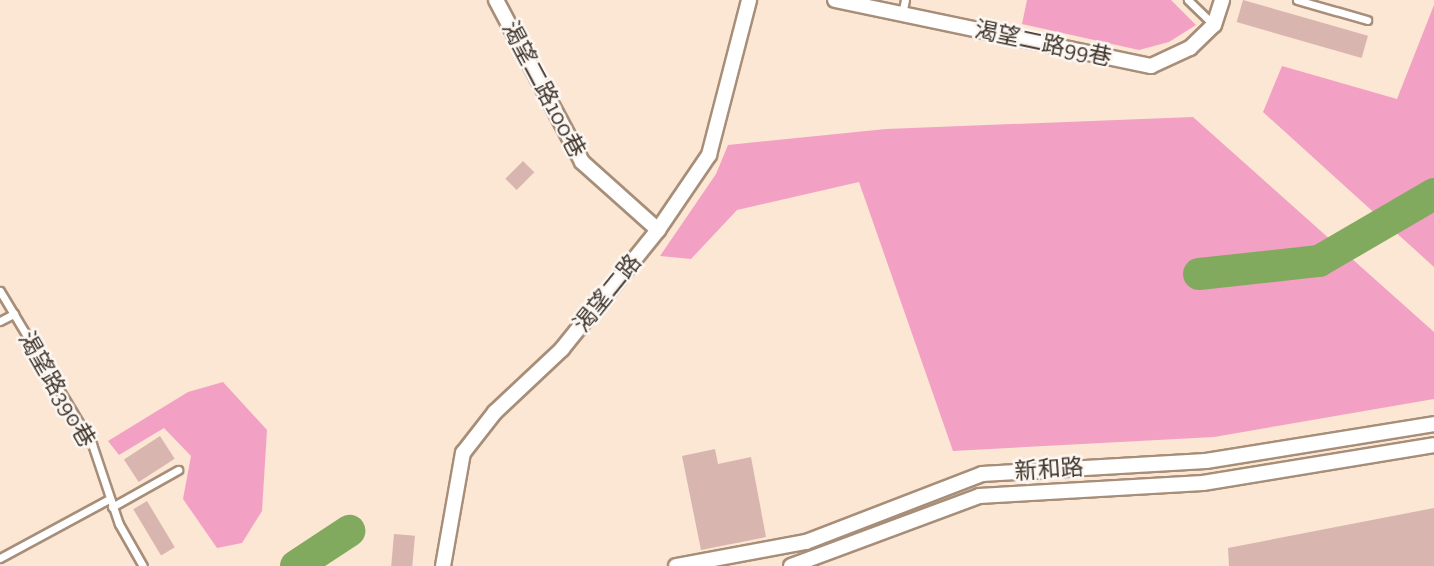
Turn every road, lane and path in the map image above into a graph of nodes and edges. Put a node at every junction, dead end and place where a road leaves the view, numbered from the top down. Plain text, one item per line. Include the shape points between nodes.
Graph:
1 (496, 0) edge
2 (750, 0) edge
3 (835, 0) edge
4 (1188, 0) edge
5 (1222, 0) edge
6 (1297, 0) edge
7 (904, 7) edge
8 (1367, 20) dead end
9 (1214, 25) junction
10 (658, 230) junction
11 (0, 291) edge
12 (14, 314) junction
13 (0, 321) edge
14 (1434, 424) edge
15 (1434, 445) edge
16 (178, 470) dead end
17 (111, 503) junction
18 (0, 558) edge
19 (143, 566) edge
20 (443, 566) edge
21 (676, 566) edge
22 (791, 566) edge

1 - 10 street, 渴望二路100巷 via 582,162
2 - 10 street, 渴望二路 via 709,155
3 - 7 street, 渴望二路99巷
4 - 9 lane
5 - 9 street, 渴望二路99巷
6 - 8 lane
7 - 9 street, 渴望二路99巷 via 1151,66 1190,48
10 - 20 street, 渴望二路 via 562,349 495,412 463,453
11 - 12 lane, 渴望路390巷
12 - 13 lane
12 - 17 lane, 渴望路390巷 via 92,444
14 - 21 street, 新和路 via 1206,461 982,474 806,542
15 - 22 street, 新和路 via 1203,483 979,496
16 - 17 lane
17 - 18 lane
17 - 19 lane, 渴望路390巷

